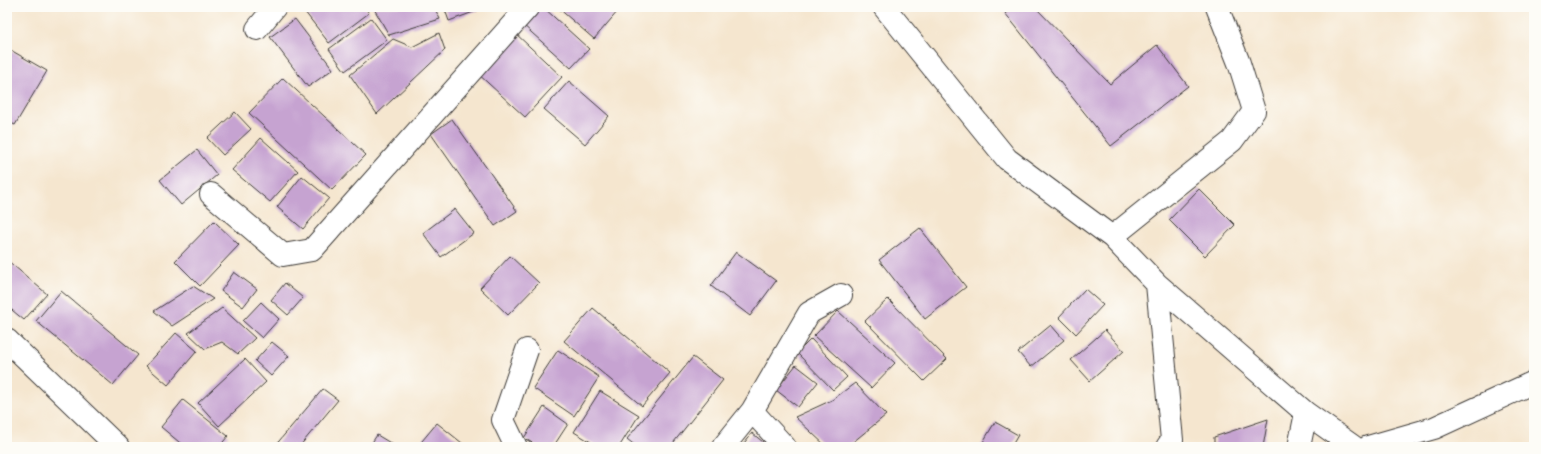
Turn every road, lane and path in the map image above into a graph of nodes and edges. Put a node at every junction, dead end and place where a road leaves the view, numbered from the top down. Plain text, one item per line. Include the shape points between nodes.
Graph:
1 (275, 7) edge
2 (528, 7) edge
3 (884, 7) edge
4 (1217, 7) edge
5 (257, 29) dead end
6 (211, 194) dead end
7 (1112, 237) junction
8 (1157, 284) junction
9 (841, 296) dead end
10 (7, 340) edge
11 (526, 350) dead end
12 (1534, 382) edge
13 (752, 411) junction
14 (1306, 412) junction
15 (118, 447) edge
16 (516, 447) edge
17 (723, 447) edge
18 (785, 447) edge
19 (1166, 447) edge
20 (1299, 447) edge
21 (1354, 447) edge
22 (1368, 447) edge

1 - 5 street
2 - 6 street via 312,250 283,255
3 - 7 street via 1007,159
4 - 7 street via 1254,111 1232,141
7 - 8 street
8 - 14 street
8 - 19 street via 1172,440
9 - 13 street via 809,312
10 - 15 street
11 - 16 street via 503,420
12 - 22 street via 1434,428
13 - 17 street
13 - 18 street
14 - 20 street
14 - 21 street

